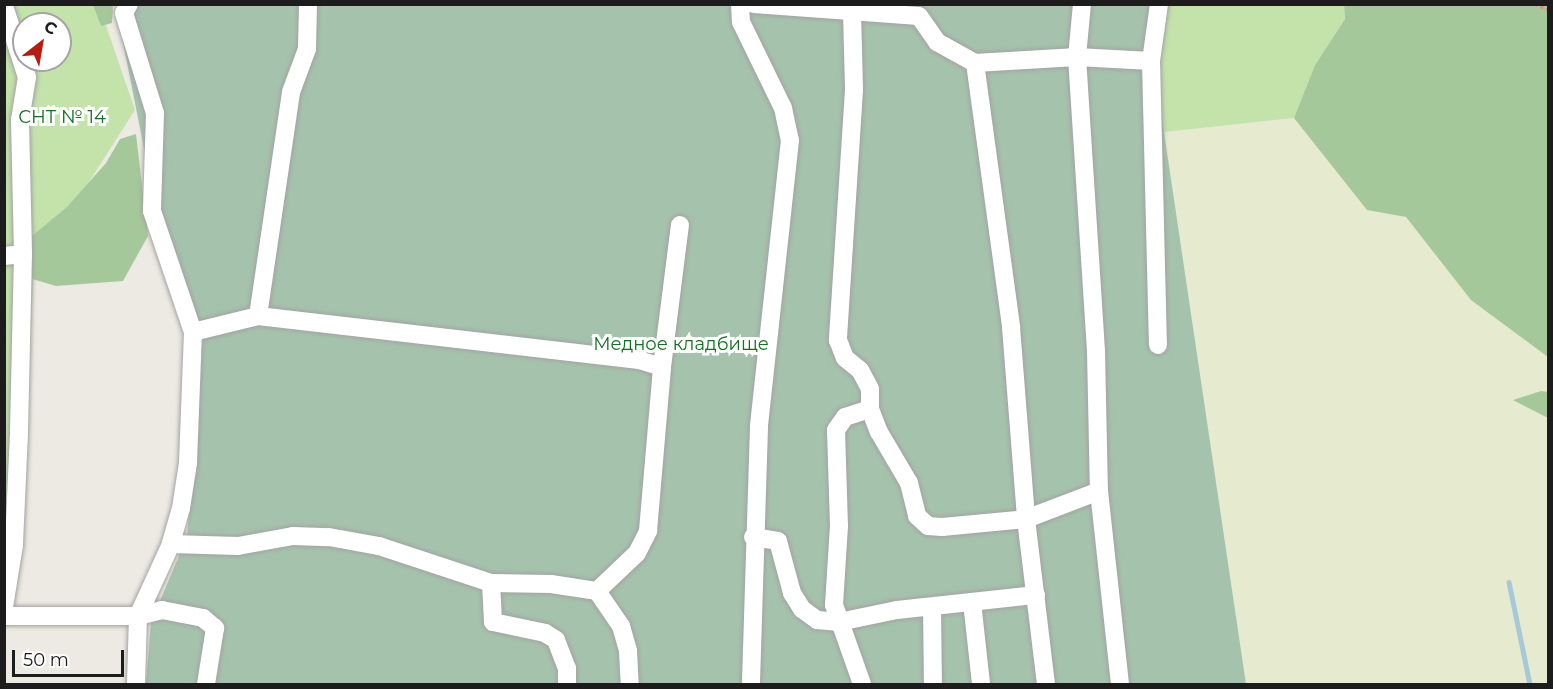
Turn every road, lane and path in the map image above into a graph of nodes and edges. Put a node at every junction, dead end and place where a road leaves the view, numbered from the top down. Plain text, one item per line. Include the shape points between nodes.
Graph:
1 (129, 4) edge
2 (308, 4) edge
3 (740, 4) edge
4 (754, 4) edge
5 (1082, 4) edge
6 (1159, 4) edge
7 (1535, 4) edge
8 (4, 6) edge
9 (1548, 9) edge
10 (852, 12) junction
11 (1077, 57) junction
12 (1151, 61) junction
13 (975, 63) junction
14 (680, 225) dead end
15 (24, 254) junction
16 (4, 255) edge
17 (258, 316) junction
18 (193, 332) junction
19 (1158, 345) dead end
20 (662, 367) junction
21 (870, 409) junction
22 (1099, 491) junction
23 (1026, 519) junction
24 (753, 537) junction
25 (171, 544) junction
26 (491, 583) junction
27 (597, 591) junction
28 (1036, 595) junction
29 (972, 602) junction
30 (4, 607) edge
31 (932, 607) junction
32 (4, 616) edge
33 (138, 616) junction
34 (839, 622) junction
35 (136, 684) edge
36 (206, 684) edge
37 (567, 684) edge
38 (630, 684) edge
39 (751, 684) edge
40 (862, 684) edge
41 (933, 684) edge
42 (981, 684) edge
43 (1046, 684) edge
44 (1120, 684) edge

1 - 18 street via 124,13 155,113 152,211
2 - 17 street via 307,50 291,92
3 - 24 street via 741,22 783,108 790,140 759,427
4 - 10 street
5 - 11 street
6 - 12 street
7 - 9 path
8 - 15 street via 27,77 20,120
10 - 13 street via 919,16 937,42
10 - 21 street via 854,90 838,340 845,358 860,370 870,389
11 - 12 street
11 - 13 street
11 - 22 street via 1096,351
12 - 19 street
13 - 23 street via 1011,327
14 - 20 street
15 - 16 street
15 - 30 street via 14,545
17 - 18 street
17 - 20 street via 639,360
18 - 25 street via 188,463
20 - 27 street via 648,531 637,553
21 - 23 street via 909,483 917,516 928,526
21 - 34 street via 845,417 836,430 838,526 834,605
22 - 23 street
22 - 44 street
23 - 28 street
24 - 34 street via 778,541 792,593 802,609 817,620
24 - 39 street
25 - 26 street via 238,546 293,536 329,537 379,546
25 - 33 street
26 - 27 street via 551,584
26 - 37 street via 493,622 545,633 556,640 567,668
27 - 38 street via 621,626 628,651
28 - 29 street
28 - 43 street
29 - 31 street
29 - 42 street
31 - 34 street via 897,609
31 - 41 street
32 - 33 street
33 - 35 street
33 - 36 street via 162,610 203,618 215,628
34 - 40 street

